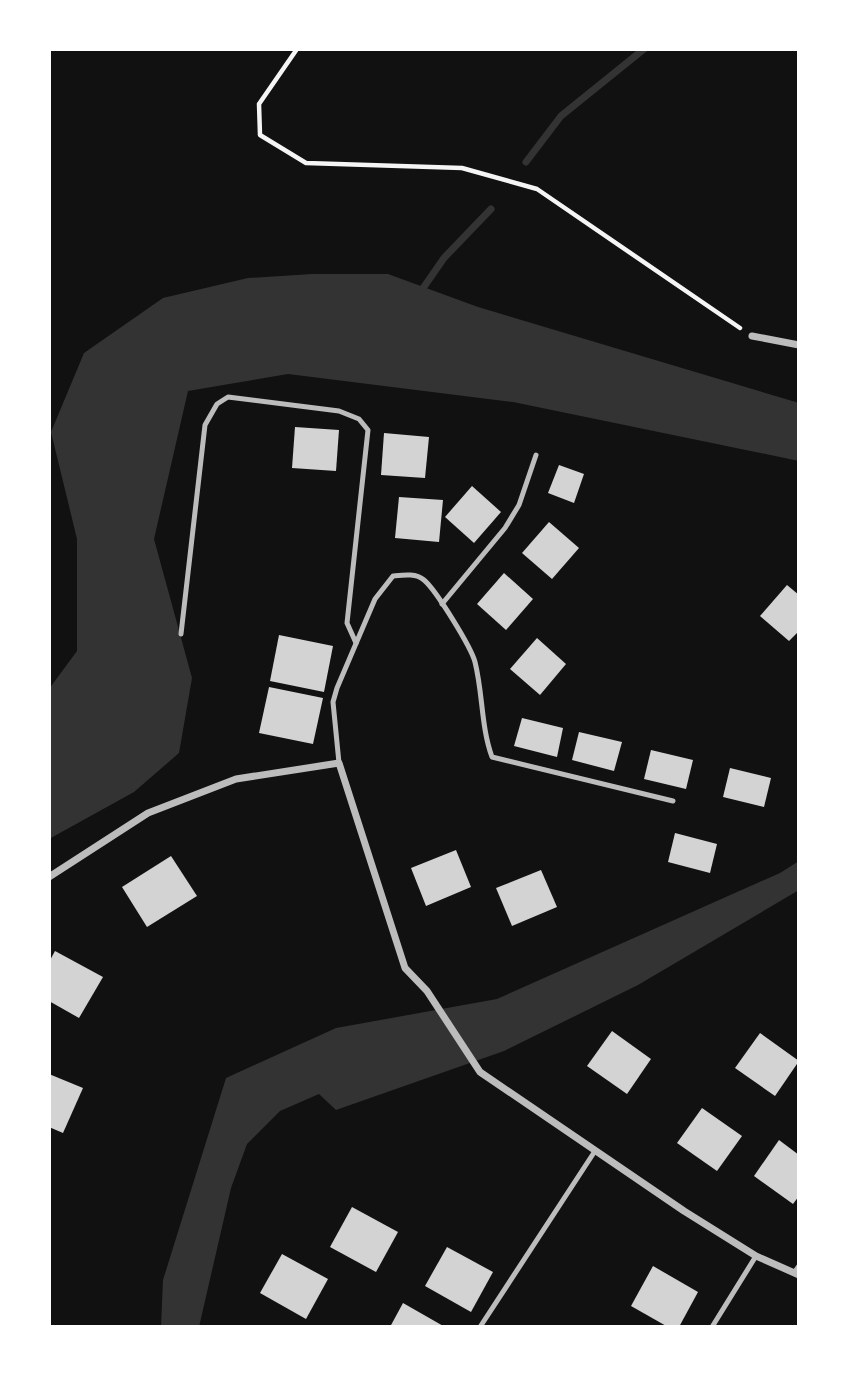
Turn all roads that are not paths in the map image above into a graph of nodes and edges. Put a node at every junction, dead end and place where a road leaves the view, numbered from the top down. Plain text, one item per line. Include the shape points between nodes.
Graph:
1 (752, 336) road end
2 (799, 345) edge
3 (536, 455) dead end
4 (442, 604) junction
5 (181, 634) dead end
6 (356, 643) junction
7 (340, 763) junction
8 (673, 801) dead end
9 (49, 877) edge
10 (595, 1150) junction
11 (756, 1256) junction
12 (797, 1271) edge
13 (480, 1327) edge
14 (712, 1327) edge

1 - 2 street
3 - 4 lane via 519,505 505,528
4 - 6 lane via 424,579 393,576 375,599
4 - 8 lane via 475,661 492,757
5 - 6 lane via 205,425 217,404 228,397 339,411 359,419 368,430 347,623
6 - 7 lane via 333,702
7 - 9 street via 236,779 148,813
7 - 10 street via 405,968 427,991 480,1072
10 - 11 street
10 - 13 lane
11 - 12 street
11 - 14 lane

